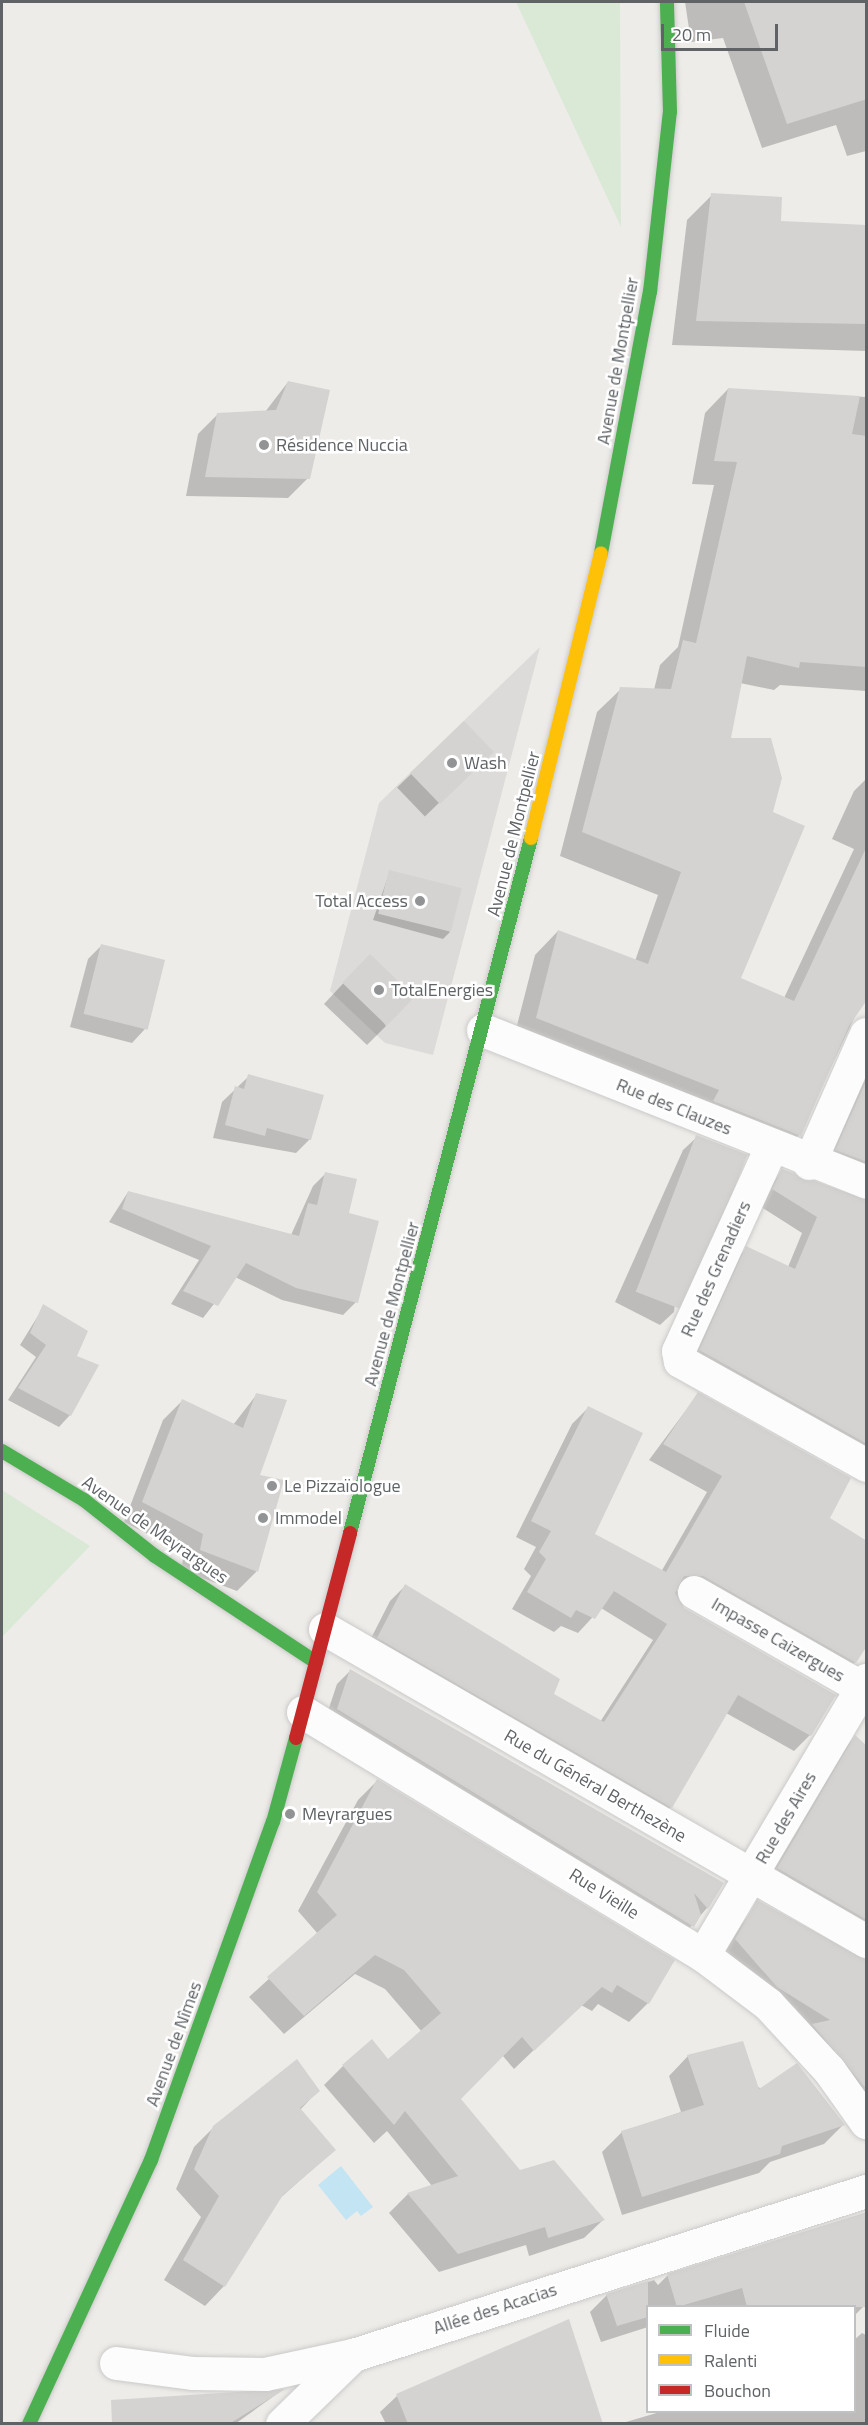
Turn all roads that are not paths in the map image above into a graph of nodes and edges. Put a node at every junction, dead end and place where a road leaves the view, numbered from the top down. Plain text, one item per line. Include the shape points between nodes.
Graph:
1 (667, 2) edge
2 (483, 1030) junction
3 (867, 1034) edge
4 (771, 1147) junction
5 (809, 1162) junction
6 (867, 1182) edge
7 (2, 1451) edge
8 (867, 1465) edge
9 (694, 1592) dead end
10 (325, 1629) junction
11 (316, 1662) junction
12 (864, 1684) edge
13 (303, 1712) junction
14 (752, 1876) junction
15 (867, 1941) edge
16 (704, 1955) junction
17 (867, 2122) edge
18 (867, 2191) edge
19 (353, 2355) junction
20 (116, 2362) dead end
21 (29, 2424) edge
22 (282, 2424) edge

1 - 2 main road, Avenue de Montpellier via 670,112 650,292 591,605
2 - 4 street, Rue des Clauzes
2 - 10 main road, Avenue de Montpellier
3 - 5 street
4 - 5 street, Rue des Clauzes
4 - 8 street, Rue des Grenadiers via 678,1351 680,1361
5 - 6 street, Rue des Clauzes
7 - 11 main road, Avenue de Meyrargues via 84,1500 155,1556
9 - 12 street, Impasse Caizergues
10 - 11 main road, Avenue de Montpellier
10 - 14 street, Rue du Général Berthezène
11 - 13 main road, Avenue de Nîmes
12 - 14 street, Rue des Aires
13 - 16 street, Rue Vieille
13 - 21 main road, Avenue de Nîmes via 273,1822 151,2160
14 - 15 street, Rue du Général Berthezène
14 - 16 street, Rue des Aires
16 - 17 street, Rue Vieille via 768,2004 829,2070
18 - 19 street, Allée des Acacias
19 - 20 street, Allée des Acacias via 265,2374 193,2373
19 - 22 street

